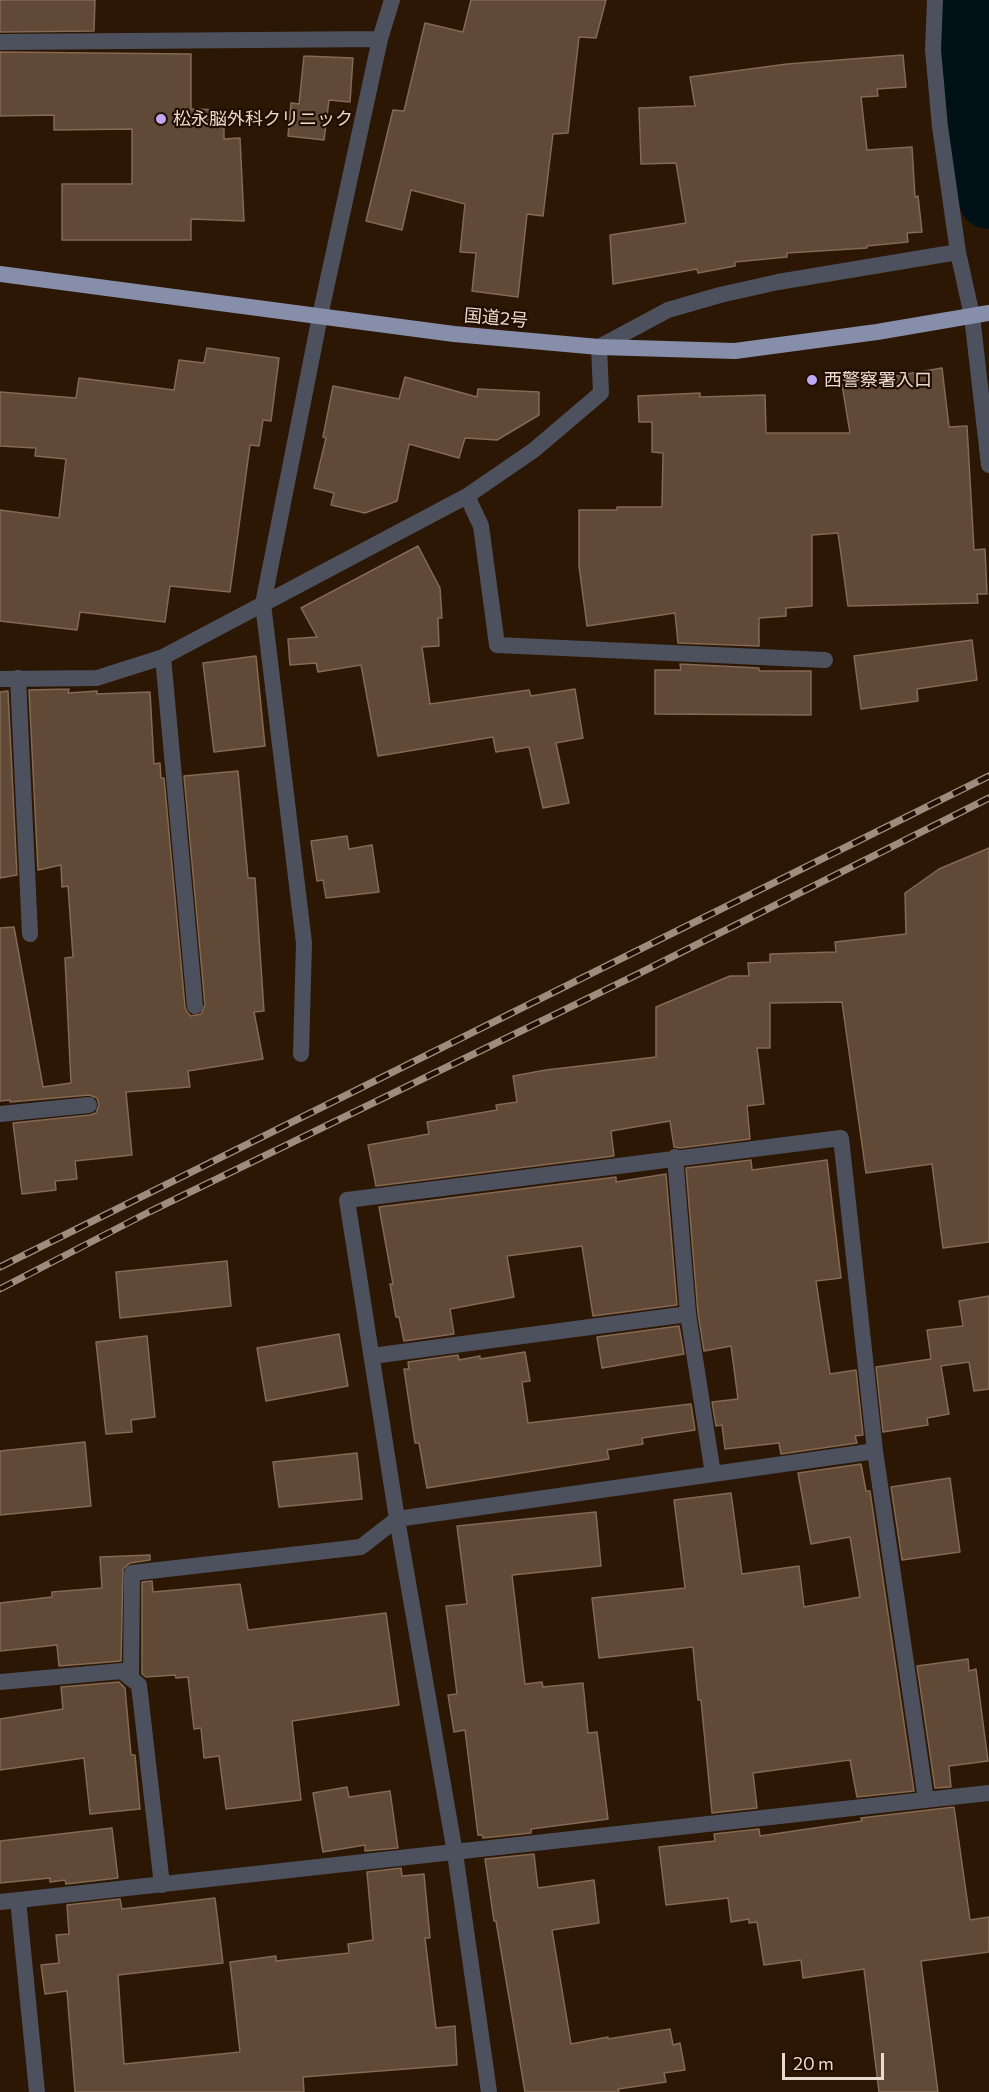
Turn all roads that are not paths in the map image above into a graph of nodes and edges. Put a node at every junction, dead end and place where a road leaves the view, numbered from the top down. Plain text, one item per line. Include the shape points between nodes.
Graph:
1 (392, 0) edge
2 (935, 0) edge
3 (381, 39) junction
4 (0, 42) edge
5 (958, 252) junction
6 (0, 274) edge
7 (982, 314) edge
8 (320, 316) junction
9 (599, 347) junction
10 (989, 465) edge
11 (467, 496) junction
12 (263, 604) junction
13 (163, 657) junction
14 (825, 660) dead end
15 (18, 678) junction
16 (0, 679) edge
17 (30, 934) dead end
18 (195, 1006) dead end
19 (301, 1054) dead end
20 (89, 1105) dead end
21 (0, 1114) edge
22 (675, 1157) junction
23 (688, 1314) junction
24 (372, 1356) junction
25 (875, 1451) junction
26 (713, 1474) junction
27 (397, 1519) junction
28 (131, 1678) junction
29 (0, 1682) edge
30 (989, 1793) edge
31 (926, 1800) junction
32 (455, 1853) junction
33 (162, 1885) junction
34 (18, 1900) junction
35 (0, 1902) edge
36 (36, 2092) edge
37 (489, 2092) edge

1 - 3 street
2 - 5 street via 933,50 939,116
3 - 4 street
3 - 8 street
5 - 7 street
5 - 9 street via 720,295 668,310
6 - 8 highway, 国道2号
7 - 9 highway, 国道2号 via 735,351
7 - 10 street
8 - 9 highway, 国道2号 via 454,334
8 - 12 street
9 - 11 street via 601,393 534,450
11 - 12 street
11 - 14 street via 481,526 497,645
12 - 13 street
12 - 19 street via 304,943
13 - 15 street via 97,678
13 - 18 street
15 - 16 street
15 - 17 street
20 - 21 street
22 - 23 street
22 - 24 street via 348,1200
22 - 25 street via 841,1138
23 - 24 street
23 - 26 street
24 - 27 street
25 - 26 street
25 - 31 street
26 - 27 street
27 - 28 street via 361,1546 132,1573
27 - 32 street
28 - 29 street via 122,1671
28 - 33 street via 139,1685
30 - 31 street
31 - 32 street
32 - 33 street
32 - 37 street
33 - 34 street
34 - 35 street
34 - 36 street

